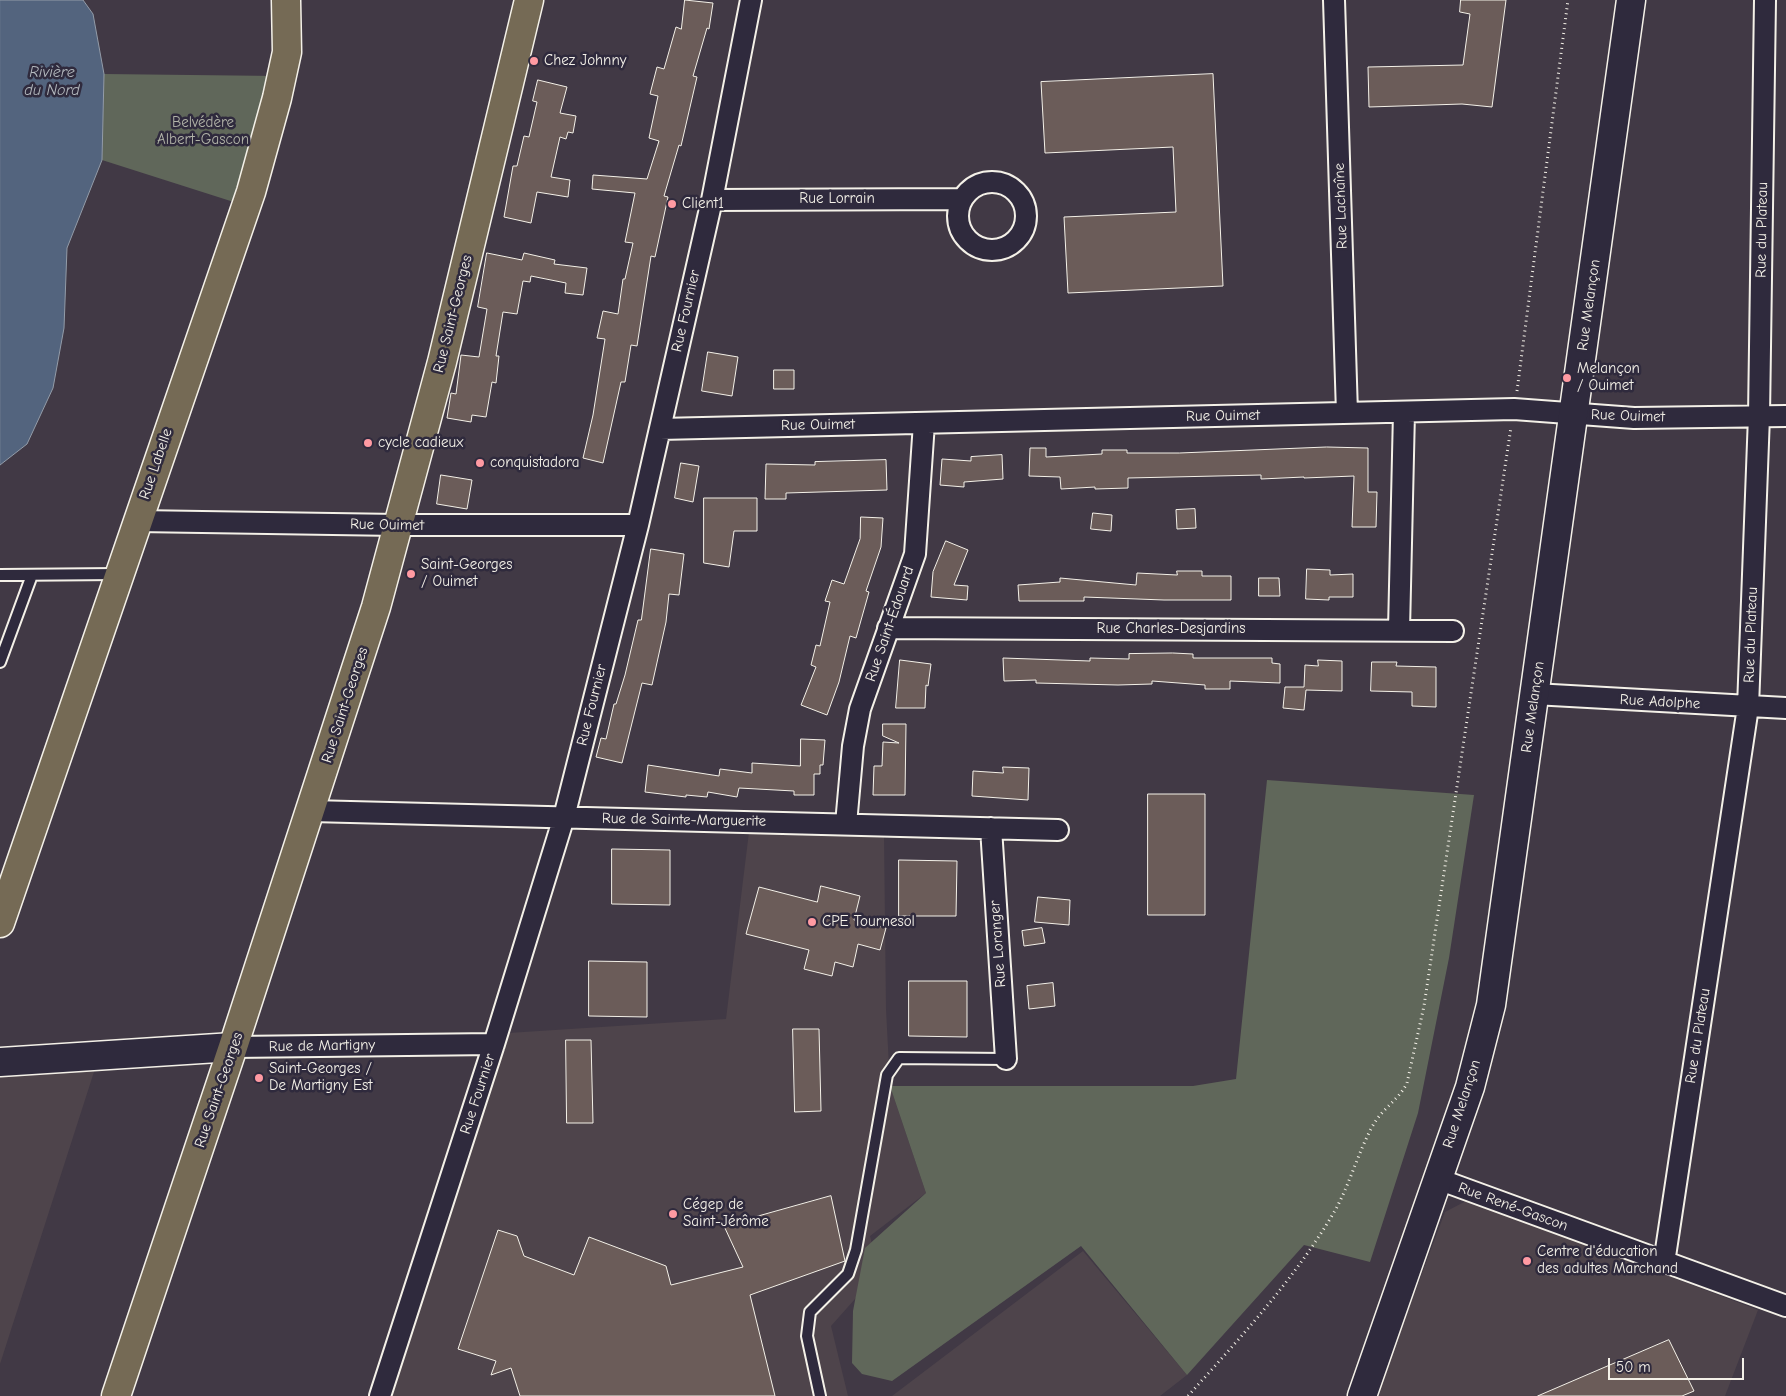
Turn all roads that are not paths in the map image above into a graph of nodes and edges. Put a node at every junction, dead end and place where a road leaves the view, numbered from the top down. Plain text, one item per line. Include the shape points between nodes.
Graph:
1 (286, 0) edge
2 (528, 0) edge
3 (751, 0) edge
4 (1334, 0) edge
5 (1631, 0) edge
6 (1765, 0) edge
7 (962, 198) dead end
8 (712, 200) junction
9 (1404, 412) junction
10 (1348, 413) junction
11 (1574, 414) junction
12 (1759, 416) junction
13 (1786, 416) edge
14 (924, 423) junction
15 (660, 429) junction
16 (137, 521) junction
17 (638, 525) junction
18 (398, 526) junction
19 (118, 574) junction
20 (0, 575) edge
21 (32, 575) junction
22 (888, 628) junction
23 (1400, 630) junction
24 (1453, 631) dead end
25 (0, 662) edge
26 (1534, 694) junction
27 (1748, 707) junction
28 (1786, 708) edge
29 (311, 811) junction
30 (564, 818) junction
31 (846, 824) junction
32 (991, 828) junction
33 (1058, 830) dead end
34 (0, 923) edge
35 (494, 1044) junction
36 (234, 1047) junction
37 (1006, 1059) joint
38 (0, 1062) edge
39 (1438, 1178) junction
40 (1664, 1263) junction
41 (1786, 1306) edge
42 (116, 1396) edge
43 (380, 1396) edge
44 (820, 1396) edge
45 (1362, 1396) edge

1 - 16 main road, Rue Labelle via 287,52 251,192
2 - 18 main road, Rue Saint-Georges via 442,362
3 - 8 street, Rue Fournier
4 - 10 street, Rue Lachaîne
5 - 11 street, Rue Melançon
6 - 12 street, Rue du Plateau
7 - 8 street, Rue Lorrain
8 - 15 street, Rue Fournier
9 - 10 street, Rue Ouimet
9 - 11 street, Rue Ouimet via 1514,409
9 - 23 street
10 - 14 street, Rue Ouimet
11 - 12 street, Rue Ouimet via 1634,418
11 - 26 street, Rue Melançon
12 - 13 street, Rue Ouimet
12 - 27 street, Rue du Plateau
14 - 15 street, Rue Ouimet
14 - 22 street, Rue Saint-Édouard via 915,554
15 - 17 street, Rue Fournier
16 - 18 street, Rue Ouimet
16 - 19 main road, Rue Labelle
17 - 18 street, Rue Ouimet
17 - 30 street, Rue Fournier
18 - 29 main road, Rue Saint-Georges via 376,608
19 - 21 lane
19 - 34 main road, Rue Labelle
20 - 21 lane
21 - 25 lane
22 - 23 street, Rue Charles-Desjardins
22 - 31 street, Rue Saint-Édouard via 860,709 852,746
23 - 24 street, Rue Charles-Desjardins
26 - 27 street, Rue Adolphe
26 - 39 street, Rue Melançon via 1491,1005 1470,1087
27 - 28 street, Rue Adolphe
27 - 40 street, Rue du Plateau
29 - 30 street, Rue de Sainte-Marguerite
29 - 36 main road, Rue Saint-Georges
30 - 31 street, Rue de Sainte-Marguerite
30 - 35 street, Rue Fournier
31 - 32 street, Rue de Sainte-Marguerite
32 - 33 street, Rue de Sainte-Marguerite
32 - 37 street, Rue Loranger
35 - 36 street, Rue de Martigny
35 - 43 street, Rue Fournier
36 - 38 street, Rue de Martigny
36 - 42 main road, Rue Saint-Georges
37 - 44 lane via 899,1058 887,1075 856,1250 848,1274 810,1312 807,1336
39 - 40 street, Rue René-Gascon
39 - 45 street, Rue Melançon
40 - 41 street, Rue René-Gascon

